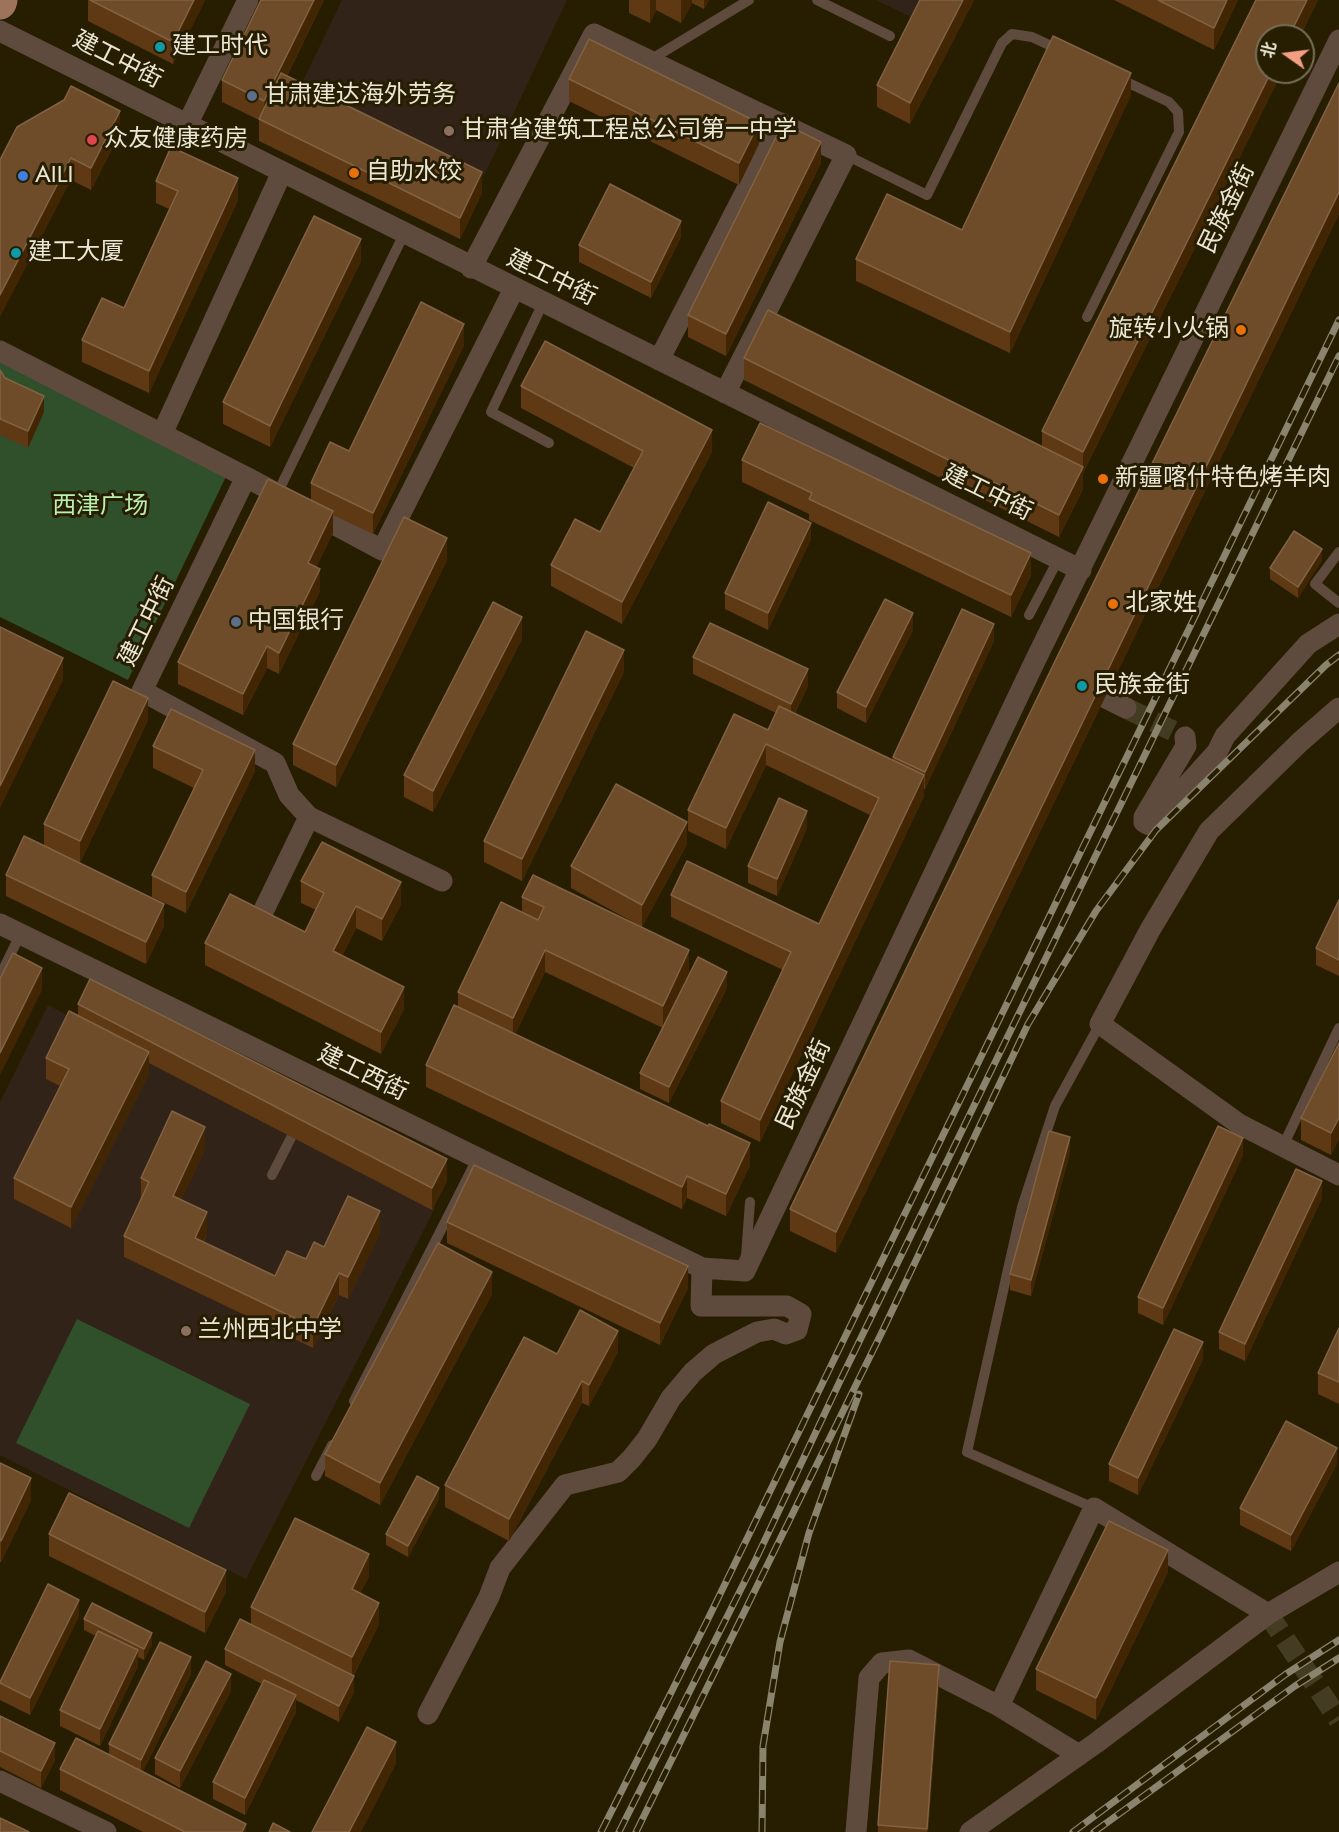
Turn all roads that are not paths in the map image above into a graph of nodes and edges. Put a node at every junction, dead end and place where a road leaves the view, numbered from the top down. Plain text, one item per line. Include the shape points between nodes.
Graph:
1 (248, 0) edge
2 (750, 0) edge
3 (817, 0) edge
4 (0, 31) edge
5 (890, 36) dead end
6 (1339, 40) edge
7 (1074, 57) edge
8 (650, 61) junction
9 (1106, 72) edge
10 (781, 123) junction
11 (187, 124) junction
12 (846, 155) junction
13 (282, 172) junction
14 (404, 234) junction
15 (471, 268) junction
16 (514, 289) junction
17 (543, 303) junction
18 (1087, 317) dead end
19 (0, 351) edge
20 (659, 360) junction
21 (725, 393) junction
22 (162, 434) junction
23 (549, 443) dead end
24 (246, 477) junction
25 (277, 494) junction
26 (1339, 552) edge
27 (1059, 558) junction
28 (1081, 570) junction
29 (1339, 603) edge
30 (1029, 615) dead end
31 (1339, 624) edge
32 (1106, 698) edge
33 (1126, 708) tunnel mouth
34 (1339, 708) edge
35 (1185, 737) dead end
36 (309, 817) junction
37 (442, 881) dead end
38 (259, 920) edge
39 (0, 924) edge
40 (21, 934) junction
41 (0, 976) edge
42 (1100, 1024) junction
43 (1339, 1028) edge
44 (304, 1112) edge
45 (1283, 1146) junction
46 (478, 1158) junction
47 (1339, 1174) edge
48 (272, 1175) dead end
49 (750, 1202) dead end
50 (702, 1268) junction
51 (745, 1271) junction
52 (348, 1413) edge
53 (337, 1434) edge
54 (316, 1476) dead end
55 (1094, 1508) junction
56 (1339, 1572) edge
57 (1268, 1614) junction
58 (999, 1706) junction
59 (428, 1714) dead end
60 (1079, 1755) junction
61 (0, 1781) edge
62 (106, 1832) edge
63 (856, 1832) edge
64 (970, 1832) edge

1 - 11 street
2 - 8 lane
3 - 5 lane
4 - 11 street, 建工中街
6 - 28 street, 民族金街
7 - 12 lane via 1032,37 1012,34 1002,43 927,195
8 - 10 street
8 - 15 street via 594,34
9 - 18 lane via 1169,102 1178,112 1179,132
10 - 12 street
10 - 20 street
11 - 13 street, 建工中街
12 - 21 street
13 - 14 street, 建工中街
13 - 22 street
14 - 15 street, 建工中街
14 - 25 lane
15 - 16 street, 建工中街
16 - 17 street, 建工中街
16 - 25 street via 382,550
17 - 20 street, 建工中街
17 - 23 lane via 491,412
19 - 22 street
20 - 21 street, 建工中街
21 - 27 street, 建工中街
22 - 24 street
24 - 25 street
24 - 36 street, 建工中街 via 142,692 275,763 289,795
26 - 29 lane via 1316,584
27 - 28 street, 建工中街
27 - 30 lane
28 - 51 street, 民族金街 via 1042,667
31 - 35 street via 1308,644 1225,736 1217,752 1151,825 1147,824 1144,818 1186,746
32 - 33 street
34 - 42 street via 1209,831
36 - 37 street, 建工中街
36 - 38 street
39 - 40 street, 建工西街
40 - 41 lane
40 - 46 street, 建工西街 via 317,1086
42 - 45 street via 1239,1124
42 - 55 lane via 1055,1106 1022,1207 967,1452
43 - 45 lane
44 - 48 lane
45 - 47 street
46 - 50 street, 建工西街
46 - 52 lane
49 - 51 lane
50 - 51 street
50 - 59 street via 701,1306 787,1306 801,1314 797,1330 786,1334 774,1329 757,1332 714,1354 671,1398 647,1439 618,1472 565,1485 500,1568
53 - 54 lane
55 - 57 street
55 - 58 street
56 - 57 street
57 - 60 street
58 - 60 street
58 - 63 street via 909,1660 882,1663 869,1678
60 - 64 street
61 - 62 street

